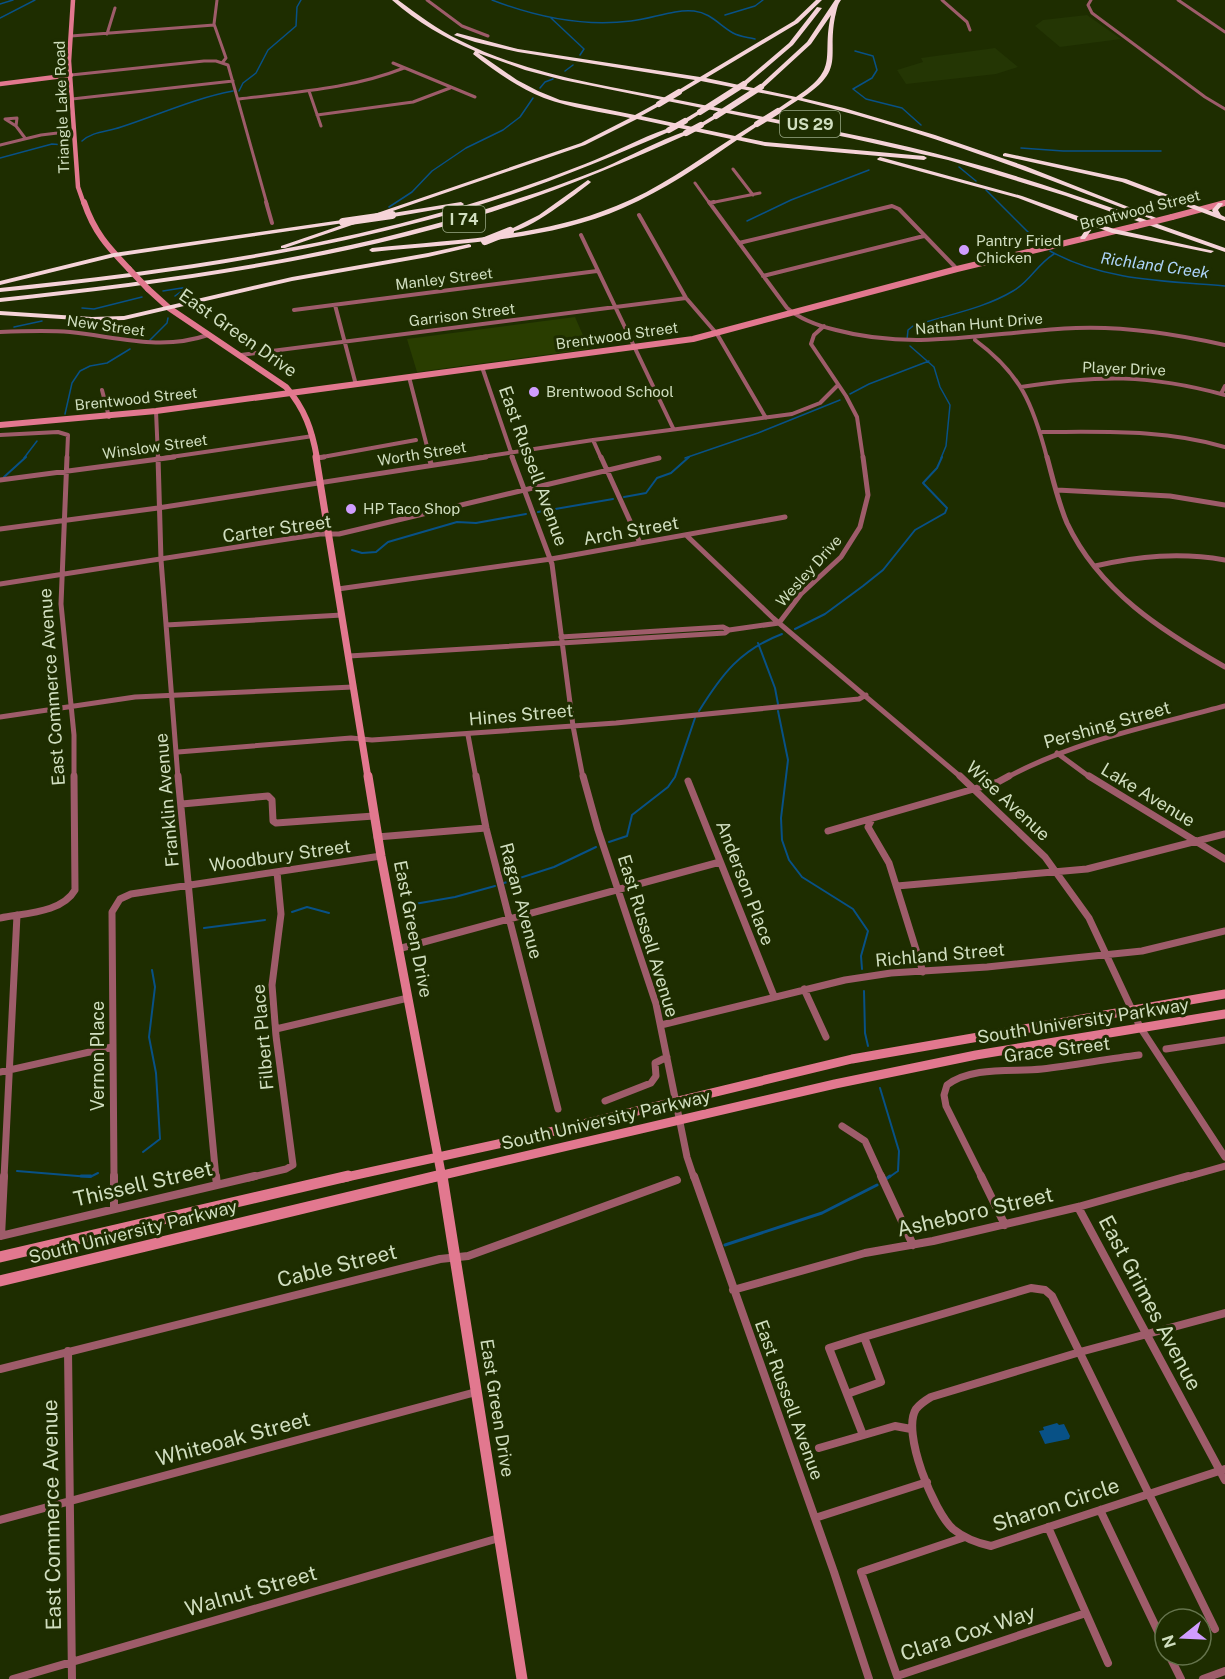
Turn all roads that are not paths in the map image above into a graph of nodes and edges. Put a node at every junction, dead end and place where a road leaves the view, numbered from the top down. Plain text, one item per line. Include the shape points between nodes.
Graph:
1 (73, 0) edge
2 (218, 0) edge
3 (394, 0) edge
4 (403, 0) edge
5 (427, 0) edge
6 (821, 0) edge
7 (838, 0) edge
8 (942, 0) edge
9 (1091, 0) edge
10 (1178, 0) edge
11 (835, 7) junction
12 (115, 8) dead end
13 (214, 25) junction
14 (1217, 26) junction
15 (1225, 26) edge
16 (970, 30) dead end
17 (1225, 32) edge
18 (107, 34) junction
19 (451, 35) junction
20 (71, 36) junction
21 (488, 36) dead end
22 (222, 63) junction
23 (393, 63) dead end
24 (404, 68) junction
25 (71, 75) junction
26 (701, 80) junction
27 (234, 81) junction
28 (0, 84) edge
29 (450, 88) junction
30 (309, 91) junction
31 (475, 97) dead end
32 (72, 99) junction
33 (239, 99) junction
34 (798, 99) junction
35 (1225, 109) edge
36 (317, 115) junction
37 (636, 117) junction
38 (15, 126) dead end
39 (321, 126) dead end
40 (74, 131) junction
41 (25, 138) junction
42 (736, 138) junction
43 (944, 138) junction
44 (0, 145) edge
45 (815, 150) junction
46 (631, 160) junction
47 (733, 169) dead end
48 (571, 173) junction
49 (1017, 179) junction
50 (695, 183) dead end
51 (760, 193) dead end
52 (753, 195) junction
53 (710, 203) junction
54 (1222, 203) edge
55 (1201, 208) junction
56 (639, 215) dead end
57 (1222, 218) edge
58 (1081, 221) junction
59 (272, 223) dead end
60 (1167, 224) junction
61 (1112, 231) junction
62 (581, 235) dead end
63 (924, 236) junction
64 (1083, 238) junction
65 (739, 243) junction
66 (1225, 245) edge
67 (1225, 252) edge
68 (114, 255) junction
69 (129, 269) joint
70 (957, 269) junction
71 (181, 270) junction
72 (232, 272) junction
73 (597, 272) junction
74 (763, 276) junction
75 (0, 283) edge
76 (0, 290) edge
77 (686, 298) junction
78 (0, 300) edge
79 (335, 304) junction
80 (169, 308) junction
81 (614, 308) junction
82 (294, 310) dead end
83 (793, 312) junction
84 (0, 313) edge
85 (824, 326) junction
86 (0, 332) edge
87 (717, 334) junction
88 (208, 335) junction
89 (975, 340) junction
90 (345, 343) junction
91 (1225, 345) edge
92 (634, 347) junction
93 (241, 355) junction
94 (482, 367) junction
95 (409, 377) junction
96 (356, 385) junction
97 (838, 385) junction
98 (1225, 386) edge
99 (1021, 387) junction
100 (102, 390) dead end
101 (293, 393) junction
102 (1223, 395) edge
103 (156, 411) junction
104 (109, 417) junction
105 (766, 418) junction
106 (0, 425) edge
107 (673, 428) junction
108 (1042, 432) junction
109 (0, 435) edge
110 (313, 436) junction
111 (416, 440) dead end
112 (593, 440) junction
113 (1225, 447) edge
114 (511, 452) junction
115 (317, 458) junction
116 (659, 458) dead end
117 (157, 459) junction
118 (431, 464) junction
119 (607, 472) junction
120 (65, 473) junction
121 (0, 480) edge
122 (321, 483) junction
123 (1057, 490) junction
124 (524, 491) junction
125 (1225, 505) edge
126 (158, 508) junction
127 (785, 517) dead end
128 (64, 522) junction
129 (0, 529) edge
130 (329, 534) junction
131 (686, 535) junction
132 (640, 543) junction
133 (551, 559) junction
134 (161, 560) junction
135 (1225, 560) edge
136 (1095, 566) junction
137 (62, 575) junction
138 (0, 584) edge
139 (338, 589) junction
140 (342, 615) junction
141 (779, 623) junction
142 (166, 625) junction
143 (729, 630) junction
144 (561, 638) junction
145 (563, 644) junction
146 (349, 656) junction
147 (1225, 668) edge
148 (353, 687) junction
149 (866, 695) junction
150 (172, 696) junction
151 (72, 706) junction
152 (1225, 706) edge
153 (0, 717) edge
154 (573, 726) junction
155 (468, 735) junction
156 (362, 739) junction
157 (178, 752) junction
158 (1058, 753) junction
159 (688, 781) dead end
160 (974, 788) junction
161 (182, 804) junction
162 (374, 816) junction
163 (873, 819) junction
164 (486, 828) junction
165 (828, 831) dead end
166 (1225, 834) edge
167 (377, 837) junction
168 (1197, 842) junction
169 (381, 856) junction
170 (1225, 859) edge
171 (720, 862) junction
172 (1057, 871) junction
173 (277, 872) junction
174 (189, 884) junction
175 (897, 886) junction
176 (619, 890) junction
177 (116, 904) joint
178 (17, 915) junction
179 (0, 918) edge
180 (510, 919) junction
181 (1225, 931) edge
182 (398, 949) junction
183 (1106, 956) junction
184 (923, 972) junction
185 (804, 989) junction
186 (1225, 994) edge
187 (774, 996) junction
188 (408, 998) junction
189 (1131, 1011) junction
190 (1225, 1014) edge
191 (661, 1025) junction
192 (1140, 1027) junction
193 (276, 1029) junction
194 (826, 1037) dead end
195 (1225, 1040) edge
196 (112, 1047) junction
197 (1166, 1049) dead end
198 (1139, 1054) dead end
199 (667, 1057) junction
200 (9, 1070) junction
201 (0, 1072) edge
202 (675, 1100) junction
203 (604, 1101) dead end
204 (558, 1109) dead end
205 (680, 1120) junction
206 (842, 1126) dead end
207 (439, 1156) junction
208 (1225, 1157) edge
209 (293, 1165) joint
210 (1225, 1166) edge
211 (442, 1176) junction
212 (677, 1180) dead end
213 (217, 1185) junction
214 (1078, 1207) junction
215 (114, 1209) junction
216 (1005, 1225) junction
217 (1, 1236) edge
218 (913, 1245) junction
219 (0, 1257) edge
220 (454, 1258) junction
221 (0, 1281) edge
222 (733, 1290) junction
223 (1225, 1313) edge
224 (1146, 1335) junction
225 (864, 1336) junction
226 (68, 1351) junction
227 (1080, 1353) junction
228 (0, 1369) edge
229 (476, 1392) junction
230 (847, 1394) junction
231 (911, 1429) junction
232 (863, 1435) junction
233 (819, 1448) dead end
234 (1222, 1470) edge
235 (1225, 1480) edge
236 (927, 1482) junction
237 (1149, 1494) junction
238 (70, 1502) junction
239 (1100, 1510) junction
240 (815, 1518) junction
241 (0, 1520) edge
242 (1048, 1527) junction
243 (965, 1537) junction
244 (499, 1538) junction
245 (1086, 1613) junction
246 (1153, 1621) edge
247 (1215, 1629) dead end
248 (72, 1662) junction
249 (1108, 1663) dead end
250 (1225, 1671) edge
251 (13, 1679) edge
252 (72, 1679) edge
253 (522, 1679) edge
254 (869, 1679) edge
255 (1203, 1679) edge

1 - 20 main road, Triangle Lake Road
2 - 13 street
3 - 19 highway, US 29 via 420,21
4 - 19 highway, US 29
5 - 21 street via 462,26
6 - 26 highway via 796,22
6 - 48 highway, I 74, bridge via 810,23 791,44 744,84 669,130
7 - 11 highway, I 74
8 - 16 street via 968,22
9 - 35 street via 1088,5 1092,13
10 - 14 street
11 - 34 highway via 828,70
11 - 46 highway, I 74, bridge via 809,43 761,87 686,133
12 - 18 street
13 - 18 street
13 - 22 street via 226,58
14 - 15 street
14 - 17 street
18 - 20 street
19 - 26 highway via 500,49
19 - 37 highway via 511,81 540,95
19 - 49 highway, US 29 via 497,58 574,81 909,149
19 - 60 highway, US 29 via 501,55 577,77 976,160
20 - 25 main road, Triangle Lake Road
22 - 25 street via 204,61
22 - 27 street via 229,67
23 - 24 street
24 - 29 street
24 - 30 street via 364,82
25 - 28 main road
25 - 32 main road, Triangle Lake Road
26 - 34 highway
26 - 37 highway, bridge
27 - 32 street
27 - 33 street
29 - 31 street
29 - 36 street via 413,102
30 - 33 street
30 - 36 street
32 - 40 main road, Triangle Lake Road
33 - 59 street
34 - 42 highway, bridge
34 - 43 highway
36 - 39 street
37 - 42 highway
37 - 71 highway via 583,144 302,241
38 - 41 street
40 - 41 street
40 - 68 main road, Triangle Lake Road via 83,206
41 - 44 street
42 - 45 highway
42 - 72 highway via 644,195 574,223 506,236 366,250
43 - 55 highway via 1107,176
43 - 60 highway
45 - 49 highway via 919,158
45 - 58 highway via 909,166 1020,197
46 - 72 highway, I 74 via 567,186 448,224 332,253
46 - 80 highway, bridge via 594,178 541,216 485,241
47 - 52 street
48 - 68 highway, bridge via 477,200
48 - 71 highway, I 74 via 402,227
49 - 67 highway, US 29
50 - 53 street, Nathan Hunt Drive
51 - 52 street
52 - 53 street
53 - 65 street, Nathan Hunt Drive
54 - 55 main road, Brentwood Street
54 - 57 highway via 1215,210
55 - 57 highway
55 - 61 main road, Brentwood Street, bridge
56 - 77 street
58 - 61 highway
58 - 64 highway via 1089,229
60 - 66 highway, US 29
61 - 64 main road, Brentwood Street
61 - 67 highway
62 - 73 street
63 - 65 street via 894,207
63 - 70 street
63 - 74 street
64 - 70 main road, Brentwood Street
65 - 74 street, Nathan Hunt Drive
68 - 69 main road, Triangle Lake Road
68 - 75 highway
69 - 80 main road, East Green Drive, bridge
70 - 83 main road, Brentwood Street
71 - 76 highway, I 74
72 - 78 highway, I 74
73 - 79 street, Manley Street
73 - 81 street
74 - 83 street, Nathan Hunt Drive
77 - 81 street, Garrison Street
77 - 87 street
79 - 82 street, Manley Street
79 - 90 street
80 - 84 highway via 116,319
80 - 88 main road, East Green Drive
81 - 90 street, Garrison Street
81 - 92 street
83 - 85 street, Nathan Hunt Drive
83 - 87 main road, Brentwood Street
85 - 89 street, Nathan Hunt Drive via 900,342
85 - 97 street, Wesley Drive via 811,344
86 - 88 street, New Street via 69,332 158,345
87 - 92 main road, Brentwood Street
87 - 105 street
88 - 93 main road, East Green Drive
89 - 91 street, Nathan Hunt Drive via 1036,330 1110,328 1165,333
89 - 99 street via 996,357
90 - 93 street, Garrison Street
90 - 96 street
92 - 94 main road, Brentwood Street
92 - 107 street
93 - 101 main road, East Green Drive
94 - 95 main road, Brentwood Street
94 - 114 street, East Russell Avenue
95 - 96 main road, Brentwood Street
95 - 118 street
96 - 101 main road, Brentwood Street
97 - 105 street, Worth Street via 827,398 809,409
97 - 141 street, Wesley Drive via 854,409 859,425 868,484 866,508 841,557 801,594
98 - 102 street
99 - 102 street, Player Drive via 1108,377 1177,383
99 - 108 street
100 - 104 street
101 - 103 main road, Brentwood Street
101 - 110 main road, East Green Drive
103 - 104 main road, Brentwood Street
103 - 117 street, Franklin Avenue
104 - 106 main road, Brentwood Street
105 - 107 street, Worth Street
107 - 112 street, Worth Street
108 - 113 street via 1167,434
108 - 123 street
109 - 120 street, East Commerce Avenue via 68,435
110 - 115 main road, East Green Drive
110 - 117 street, Winslow Street
111 - 115 street
112 - 114 street, Worth Street
112 - 119 street
114 - 118 street, Worth Street
114 - 124 street, East Russell Avenue
115 - 122 main road, East Green Drive
116 - 119 street, Carter Street
117 - 120 street, Winslow Street
117 - 126 street, Franklin Avenue
118 - 122 street, Worth Street
119 - 124 street, Carter Street
119 - 132 street
120 - 121 street, Winslow Street
120 - 128 street, East Commerce Avenue
122 - 126 street, Worth Street
122 - 130 main road, East Green Drive
123 - 125 street via 1170,496
123 - 136 street via 1067,523
124 - 130 street, Carter Street
124 - 133 street, East Russell Avenue
126 - 128 street, Worth Street
126 - 134 street, Franklin Avenue
127 - 131 street, Arch Street
128 - 129 street, Worth Street
128 - 137 street, East Commerce Avenue
130 - 134 street, Carter Street
130 - 139 main road, East Green Drive
131 - 132 street, Arch Street
131 - 141 street, Wise Avenue
132 - 133 street, Arch Street
133 - 139 street, Arch Street
133 - 144 street, East Russell Avenue
134 - 137 street, Carter Street
134 - 142 street, Franklin Avenue
135 - 136 street via 1157,554
136 - 147 street via 1154,623
137 - 138 street, Carter Street
137 - 151 street, East Commerce Avenue via 62,629
139 - 140 main road, East Green Drive
140 - 142 street
140 - 146 main road, East Green Drive
141 - 143 street, Wesley Drive
141 - 149 street, Wise Avenue
142 - 150 street, Franklin Avenue
143 - 144 street, Wesley Drive via 726,627
143 - 145 street, Wesley Drive
144 - 145 street, East Russell Avenue
145 - 146 street, Wesley Drive
145 - 154 street, East Russell Avenue
146 - 148 main road, East Green Drive
148 - 150 street
148 - 156 main road, East Green Drive
149 - 154 street, Hines Street via 795,706
149 - 160 street, Wise Avenue
150 - 151 street
150 - 157 street, Franklin Avenue
151 - 153 street
151 - 178 street, East Commerce Avenue via 75,890 60,905
152 - 158 street, Pershing Street
154 - 155 street, Hines Street
154 - 176 street, East Russell Avenue via 585,784
155 - 156 street, Hines Street
155 - 164 street, Ragan Avenue
156 - 157 street, Hines Street
156 - 162 main road, East Green Drive
157 - 161 street, Franklin Avenue
158 - 160 street, Pershing Street via 998,782
158 - 168 street, Lake Avenue
159 - 171 street, Anderson Place
160 - 163 street, Pershing Street
160 - 172 street, Wise Avenue
161 - 162 street via 268,796 276,823
161 - 174 street, Franklin Avenue
162 - 167 main road, East Green Drive
163 - 165 street, Pershing Street
163 - 175 street via 868,827
164 - 167 street
164 - 180 street, Ragan Avenue
166 - 168 street
167 - 169 main road, East Green Drive
168 - 170 street, Lake Avenue
168 - 172 street via 1103,866
169 - 173 street, Woodbury Street
169 - 182 main road, East Green Drive
171 - 176 street
171 - 187 street, Anderson Place
172 - 175 street
172 - 183 street, Wise Avenue via 1089,918
173 - 174 street, Woodbury Street
173 - 193 street, Filbert Place via 281,914 272,985
174 - 177 street, Woodbury Street via 130,894
174 - 213 street, Franklin Avenue
175 - 184 street
176 - 180 street
176 - 191 street, East Russell Avenue
177 - 196 street, Vernon Place via 112,912
178 - 179 street
178 - 200 street
180 - 182 street
180 - 204 street, Ragan Avenue
181 - 183 street, Richland Street via 1162,948
182 - 188 main road, East Green Drive
183 - 184 street, Richland Street
183 - 189 street, Wise Avenue
184 - 185 street, Richland Street via 862,977
185 - 187 street, Richland Street
185 - 194 street
186 - 189 main road, South University Parkway
187 - 191 street, Richland Street
188 - 193 street
188 - 207 main road, East Green Drive
189 - 192 street, Wise Avenue
189 - 202 main road, South University Parkway via 852,1059
190 - 192 main road, South University Parkway
191 - 199 street, East Russell Avenue
192 - 205 main road, South University Parkway via 939,1062
192 - 208 street, Wise Avenue
193 - 209 street, Filbert Place
195 - 197 street
196 - 200 street
196 - 215 street, Vernon Place
198 - 216 street, Grace Street via 971,1076 951,1081 945,1087 942,1096 948,1110
199 - 202 street, East Russell Avenue
199 - 203 street via 655,1063 656,1080
200 - 201 street
200 - 217 street
202 - 205 street, East Russell Avenue
202 - 207 main road, South University Parkway
205 - 211 main road, South University Parkway
205 - 222 street, East Russell Avenue via 687,1157
206 - 218 street via 865,1141
207 - 211 main road, East Green Drive
207 - 219 main road, South University Parkway
209 - 213 street, Thissell Street
210 - 214 street, Asheboro Street
211 - 220 main road, East Green Drive
211 - 221 main road, South University Parkway
212 - 220 street, Cable Street
213 - 215 street, Thissell Street
214 - 216 street, Asheboro Street
214 - 224 street, East Grimes Avenue
215 - 217 street, Thissell Street
216 - 218 street, Asheboro Street
218 - 222 street, Asheboro Street via 834,1261
220 - 226 street, Cable Street
220 - 229 main road, East Green Drive
222 - 240 street, East Russell Avenue
223 - 224 street
224 - 227 street
224 - 234 street, East Grimes Avenue
225 - 227 street via 1039,1288 1052,1296
225 - 230 street via 881,1383
225 - 230 street via 829,1348
226 - 228 street, Cable Street
226 - 238 street, East Commerce Avenue
227 - 231 street via 931,1397 915,1410
227 - 237 street
229 - 238 street, Whiteoak Street
229 - 244 main road, East Green Drive
230 - 232 street
231 - 232 street via 895,1426
231 - 236 street, Sharon Circle
232 - 233 street
234 - 235 street, East Grimes Avenue
234 - 237 street, Sharon Circle
236 - 240 street
236 - 243 street, Sharon Circle via 944,1519
237 - 239 street, Sharon Circle
237 - 247 street
238 - 241 street, Whiteoak Street
238 - 248 street, East Commerce Avenue
239 - 242 street, Sharon Circle
239 - 246 street
240 - 254 street, East Russell Avenue
242 - 243 street, Sharon Circle via 991,1546
242 - 245 street
243 - 245 street, Clara Cox Way via 861,1572 897,1676
244 - 248 street, Walnut Street
244 - 253 main road, East Green Drive
245 - 249 street
248 - 251 street, Walnut Street
248 - 252 street, East Commerce Avenue
250 - 255 street

